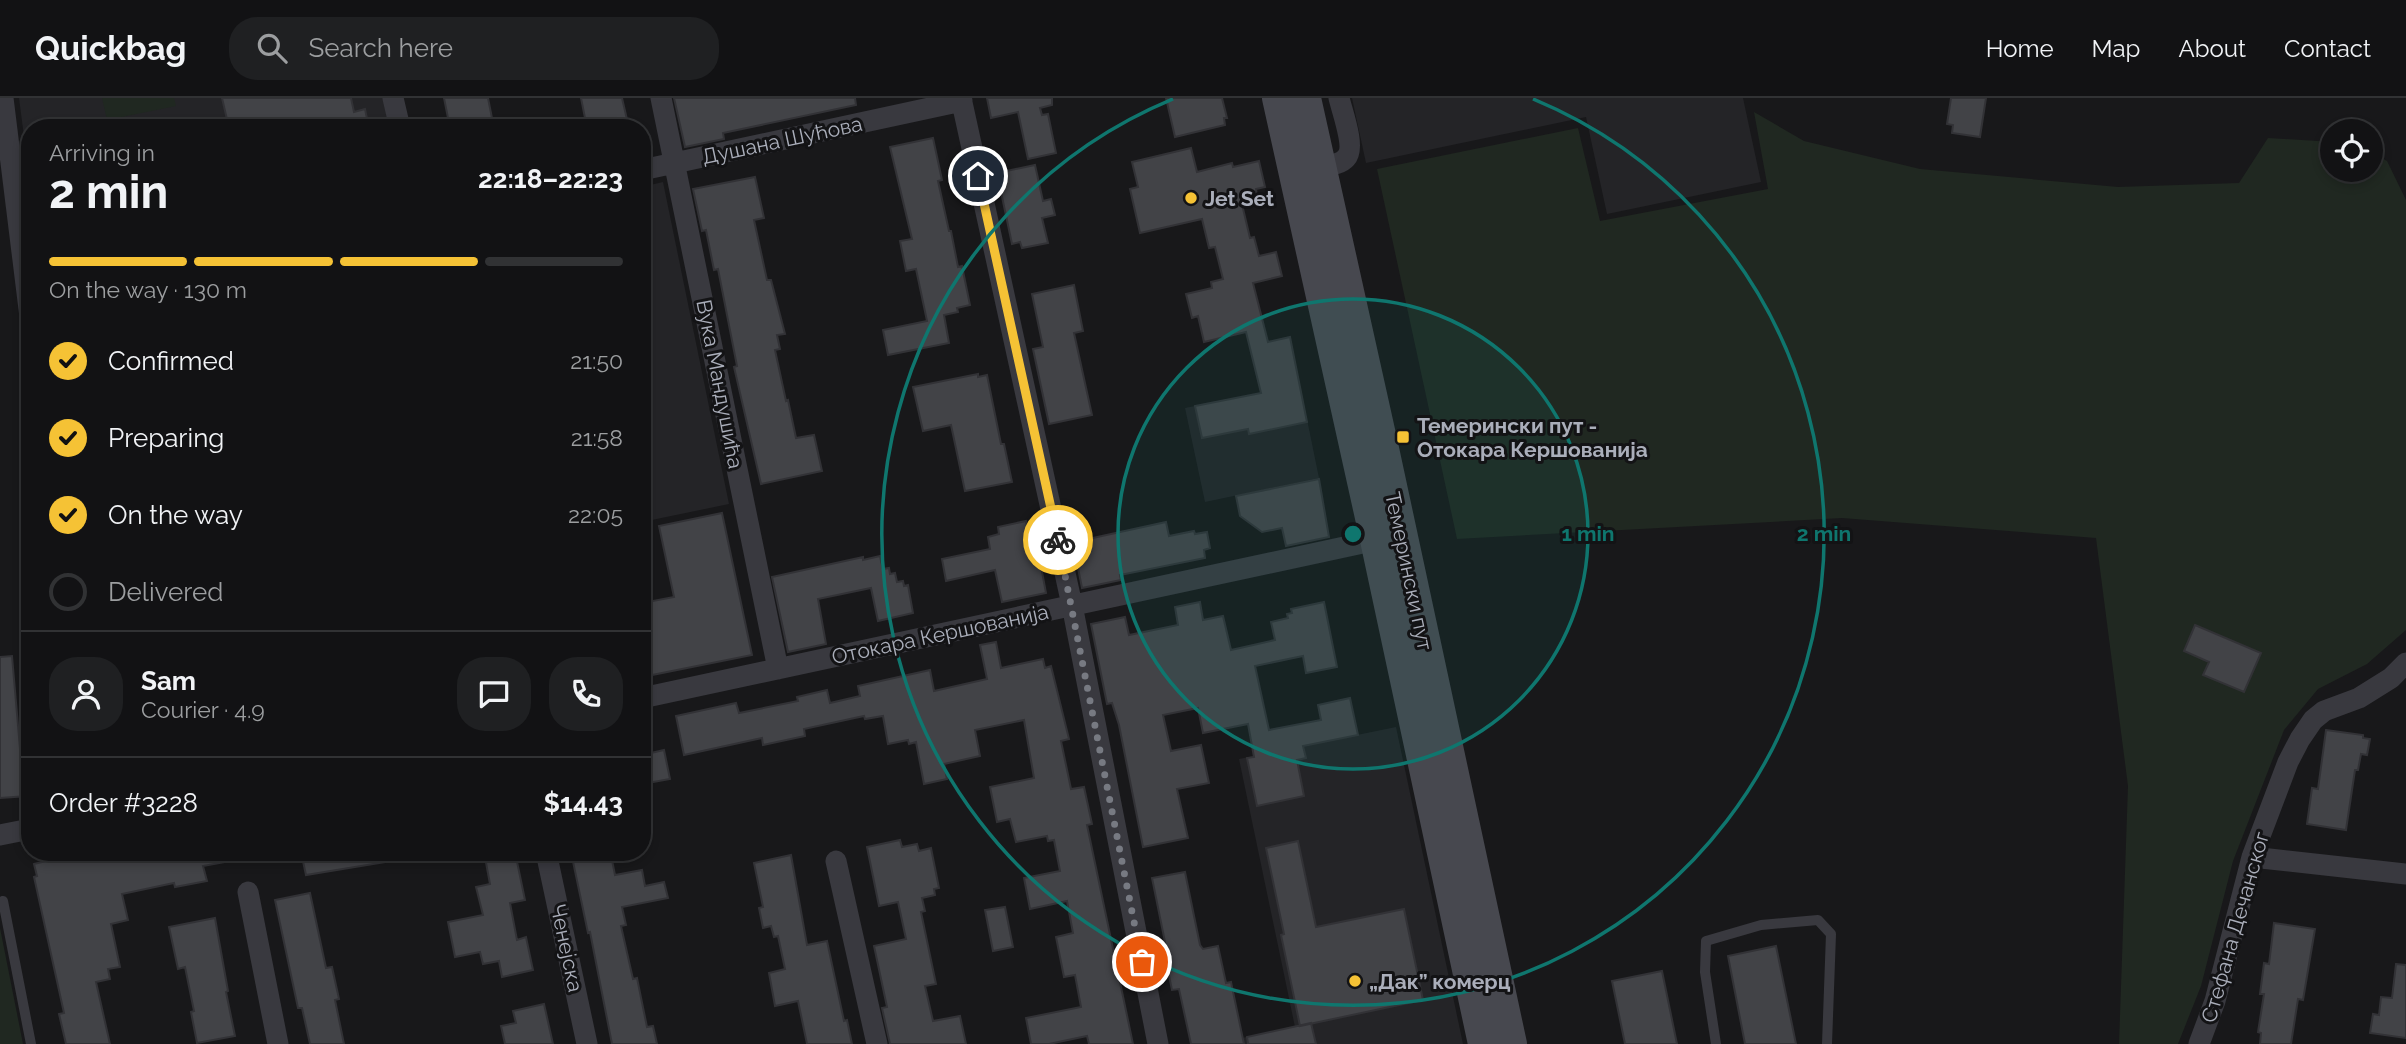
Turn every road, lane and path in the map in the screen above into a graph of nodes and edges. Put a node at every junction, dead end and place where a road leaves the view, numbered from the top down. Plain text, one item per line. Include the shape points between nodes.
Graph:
1 (3, 98) edge
2 (393, 98) edge
3 (661, 98) edge
4 (1277, 98) edge
5 (1306, 98) edge
6 (1339, 98) edge
7 (962, 99) edge
8 (398, 119) edge
9 (676, 162) junction
10 (651, 168) edge
11 (1320, 169) junction
12 (21, 245) edge
13 (1389, 538) junction
14 (1072, 605) junction
15 (2406, 663) edge
16 (778, 669) junction
17 (651, 696) edge
18 (21, 831) edge
19 (0, 835) edge
20 (2252, 857) junction
21 (548, 861) edge
22 (836, 861) dead end
23 (2406, 874) edge
24 (248, 892) dead end
25 (3, 901) dead end
26 (32, 1044) edge
27 (278, 1044) edge
28 (587, 1044) edge
29 (877, 1044) edge
30 (1158, 1044) edge
31 (1483, 1044) edge
32 (1511, 1044) edge
33 (1716, 1044) edge
34 (1827, 1044) edge
35 (2199, 1044) edge

1 - 12 street
2 - 8 street
3 - 9 street, Вука Мандушића
4 - 13 main road, Темерински пут
5 - 11 main road, Темерински пут
6 - 11 street via 1350,153 1345,160
7 - 9 street, Душана Шућова
7 - 14 street
9 - 10 street, Душана Шућова
9 - 16 street, Вука Мандушића
11 - 13 main road, Темерински пут
13 - 14 street, Отокара Кершованија
13 - 31 main road, Темерински пут
13 - 32 main road, Темерински пут
14 - 16 street, Отокара Кершованија
14 - 30 street
15 - 20 street, Стефана Дечанског via 2359,698 2313,720 2288,762
16 - 17 street, Отокара Кершованија
18 - 19 street
20 - 23 street
20 - 35 street, Стефана Дечанског via 2215,1001
21 - 28 street, Ченејска
22 - 29 street
24 - 27 street
25 - 26 lane
33 - 34 lane via 1705,972 1706,941 1761,925 1818,920 1831,934

